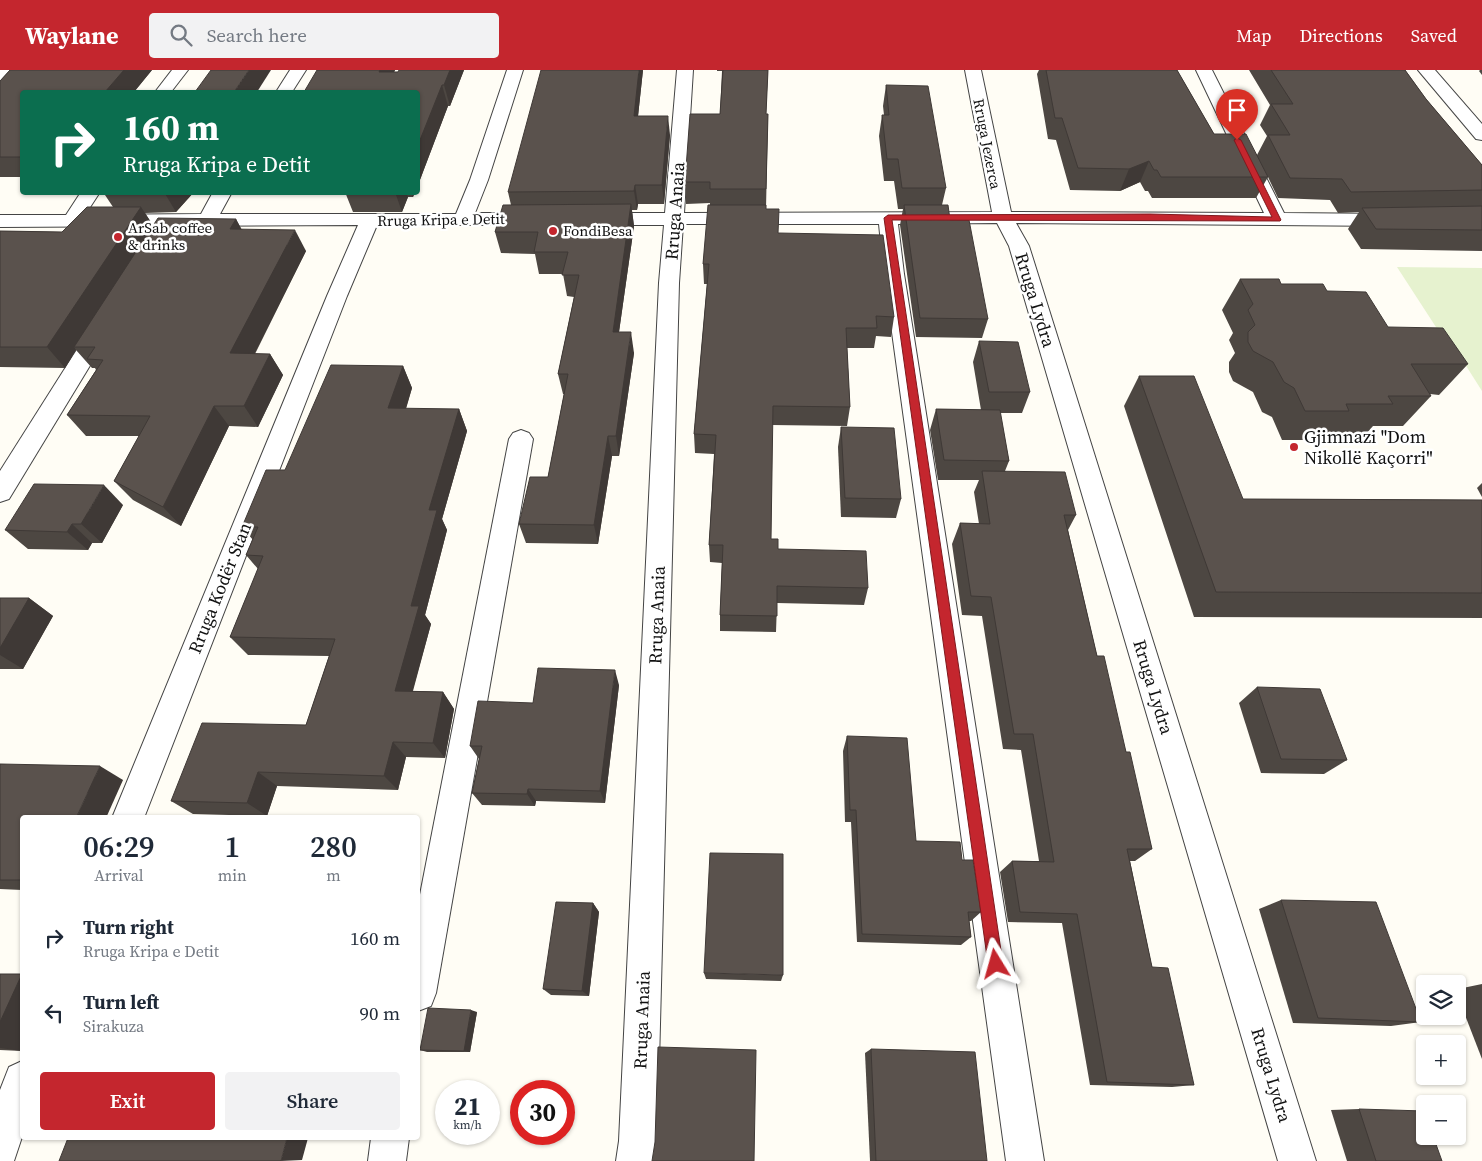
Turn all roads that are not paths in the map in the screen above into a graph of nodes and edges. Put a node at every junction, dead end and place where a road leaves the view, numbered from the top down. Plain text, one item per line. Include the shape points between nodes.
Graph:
1 (7, 70) edge
2 (180, 70) edge
3 (298, 70) edge
4 (515, 70) edge
5 (685, 70) edge
6 (973, 70) edge
7 (1204, 70) edge
8 (1426, 70) edge
9 (0, 77) edge
10 (165, 90) edge
11 (285, 90) edge
12 (1482, 135) edge
13 (89, 195) edge
14 (222, 195) edge
15 (345, 202) dead end
16 (1002, 217) junction
17 (675, 218) junction
18 (888, 218) junction
19 (463, 219) junction
20 (550, 219) edge
21 (579, 219) edge
22 (337, 220) junction
23 (370, 220) junction
24 (1277, 220) junction
25 (1414, 220) edge
26 (0, 221) edge
27 (71, 221) junction
28 (207, 221) junction
29 (171, 222) junction
30 (157, 243) edge
31 (115, 307) edge
32 (521, 439) dead end
33 (0, 492) edge
34 (129, 815) edge
35 (420, 982) edge
36 (20, 1086) edge
37 (390, 1140) edge
38 (0, 1147) edge
39 (387, 1161) edge
40 (635, 1161) edge
41 (1024, 1161) edge
42 (1297, 1161) edge

1 - 9 street
2 - 10 street
3 - 11 street
4 - 19 street
5 - 17 street, Rruga Anaia
6 - 16 street, Rruga Jezerca
7 - 24 street
8 - 12 street
13 - 27 street
14 - 28 street
15 - 22 street
16 - 18 street
16 - 24 street
16 - 42 street, Rruga Lydra via 1019,246
17 - 18 street
17 - 21 street
17 - 40 street, Rruga Anaia via 669,283
18 - 41 street
19 - 20 street, Rruga Kripa e Detit
19 - 23 street, Rruga Kripa e Detit
22 - 23 street, Rruga Kripa e Detit
22 - 28 street, Rruga Kripa e Detit
23 - 34 street, Rruga Kodër Stan
24 - 25 street
26 - 27 street, Rruga Kripa e Detit
27 - 29 street, Rruga Kripa e Detit
28 - 29 street, Rruga Kripa e Detit
29 - 30 street
31 - 33 street
32 - 35 street
36 - 38 street
37 - 39 street

